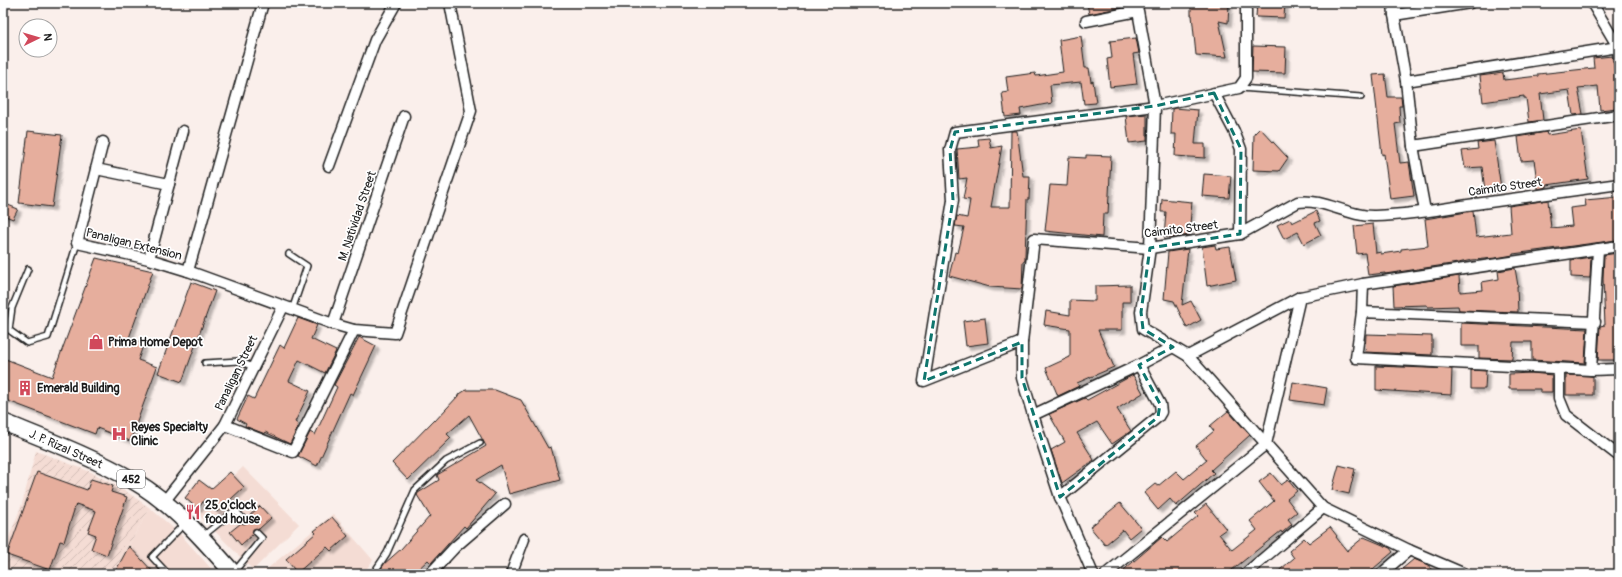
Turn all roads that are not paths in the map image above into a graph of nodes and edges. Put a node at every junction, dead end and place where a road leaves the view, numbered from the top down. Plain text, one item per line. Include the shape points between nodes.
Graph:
1 (263, 3) edge
2 (396, 3) edge
3 (450, 3) edge
4 (1246, 3) edge
5 (1394, 3) edge
6 (1470, 3) edge
7 (1592, 3) edge
8 (1394, 15) junction
9 (1086, 21) dead end
10 (1618, 47) edge
11 (1619, 60) edge
12 (1406, 80) junction
13 (1239, 88) junction
14 (1214, 93) junction
15 (1361, 97) dead end
16 (1155, 106) junction
17 (1619, 115) edge
18 (404, 116) dead end
19 (183, 131) dead end
20 (103, 142) dead end
21 (1414, 146) junction
22 (329, 166) dead end
23 (96, 169) junction
24 (169, 184) junction
25 (1619, 184) edge
26 (1425, 211) junction
27 (1240, 234) junction
28 (77, 243) junction
29 (1619, 246) edge
30 (1150, 248) junction
31 (1598, 249) junction
32 (289, 254) dead end
33 (149, 259) junction
34 (28, 269) dead end
35 (188, 271) junction
36 (1363, 284) junction
37 (1300, 297) junction
38 (287, 308) junction
39 (1362, 312) junction
40 (1595, 322) junction
41 (333, 324) junction
42 (354, 330) junction
43 (1022, 342) junction
44 (1173, 347) junction
45 (1188, 356) junction
46 (205, 363) dead end
47 (1139, 365) junction
48 (253, 367) junction
49 (1559, 369) junction
50 (1619, 369) edge
51 (1591, 370) junction
52 (1033, 415) junction
53 (3, 422) edge
54 (225, 425) junction
55 (480, 442) dead end
56 (1266, 444) junction
57 (1619, 456) edge
58 (1060, 497) junction
59 (163, 503) junction
60 (505, 504) dead end
61 (1323, 508) junction
62 (244, 520) dead end
63 (186, 522) junction
64 (256, 532) dead end
65 (201, 538) junction
66 (524, 539) dead end
67 (1409, 550) junction
68 (234, 573) edge
69 (168, 574) edge
70 (373, 574) edge
71 (430, 574) edge
72 (511, 574) edge
73 (1093, 574) edge
74 (1106, 574) edge
75 (1245, 574) edge
76 (1381, 574) edge
77 (1465, 574) edge

1 - 35 street
2 - 22 street via 375,40
3 - 42 street, Panaligan Extension via 472,111 395,333
4 - 13 street via 1246,78
5 - 8 street
6 - 8 street
7 - 10 street
8 - 12 street
9 - 16 street via 1138,11
10 - 11 street
10 - 12 street
12 - 21 street
13 - 14 street
13 - 15 lane
14 - 16 street
14 - 27 street via 1241,149
16 - 30 street
16 - 43 street via 954,132 950,150 953,200 924,381
17 - 21 street
18 - 41 street, M. Natividad Street
19 - 24 street
20 - 23 street, Panaligan Extension
21 - 26 street
23 - 24 street
23 - 28 street, Panaligan Extension
24 - 33 street
25 - 26 street, Caimito Street
26 - 27 street, Caimito Street via 1374,216 1307,201 1298,202
27 - 30 street, Caimito Street
28 - 33 street, Panaligan Extension
28 - 34 lane via 48,337 27,343 9,330 12,308
29 - 31 street
30 - 43 street, Caimito Street via 1034,239
30 - 44 street via 1141,312 1143,329
31 - 36 street
31 - 40 street
32 - 38 lane via 306,266
33 - 35 street, Panaligan Extension
35 - 38 street, Panaligan Extension
36 - 37 street
36 - 39 street
37 - 45 street
37 - 56 street
38 - 41 street, Panaligan Extension
38 - 48 street, Panaligan Street
39 - 40 street
39 - 49 street via 1356,358
40 - 51 street
41 - 42 street, Panaligan Extension
42 - 54 street via 292,452
43 - 52 street, Caimito Street via 1022,378
44 - 45 street
44 - 47 street
45 - 56 street
46 - 48 lane via 239,361
47 - 52 street
47 - 58 street via 1160,404 1161,412
48 - 54 street, Panaligan Street
49 - 51 street
49 - 57 street via 1559,398 1566,415
50 - 51 street
52 - 58 street, Caimito Street
53 - 59 highway, J. P. Rizal Street / 452 via 92,459 135,481
54 - 59 street, Panaligan Street
55 - 70 lane via 446,461 415,490 387,553
56 - 61 street
56 - 74 street
58 - 73 street, Caimito Street
59 - 63 highway, J. P. Rizal Street / 452
60 - 71 street via 455,546
61 - 67 street
61 - 75 street
62 - 65 lane via 235,510
63 - 65 highway, J. P. Rizal Street / 452
63 - 69 lane via 152,557
64 - 68 lane via 262,538
65 - 68 highway, J. P. Rizal Street / 452
66 - 72 street
67 - 76 street
67 - 77 street

